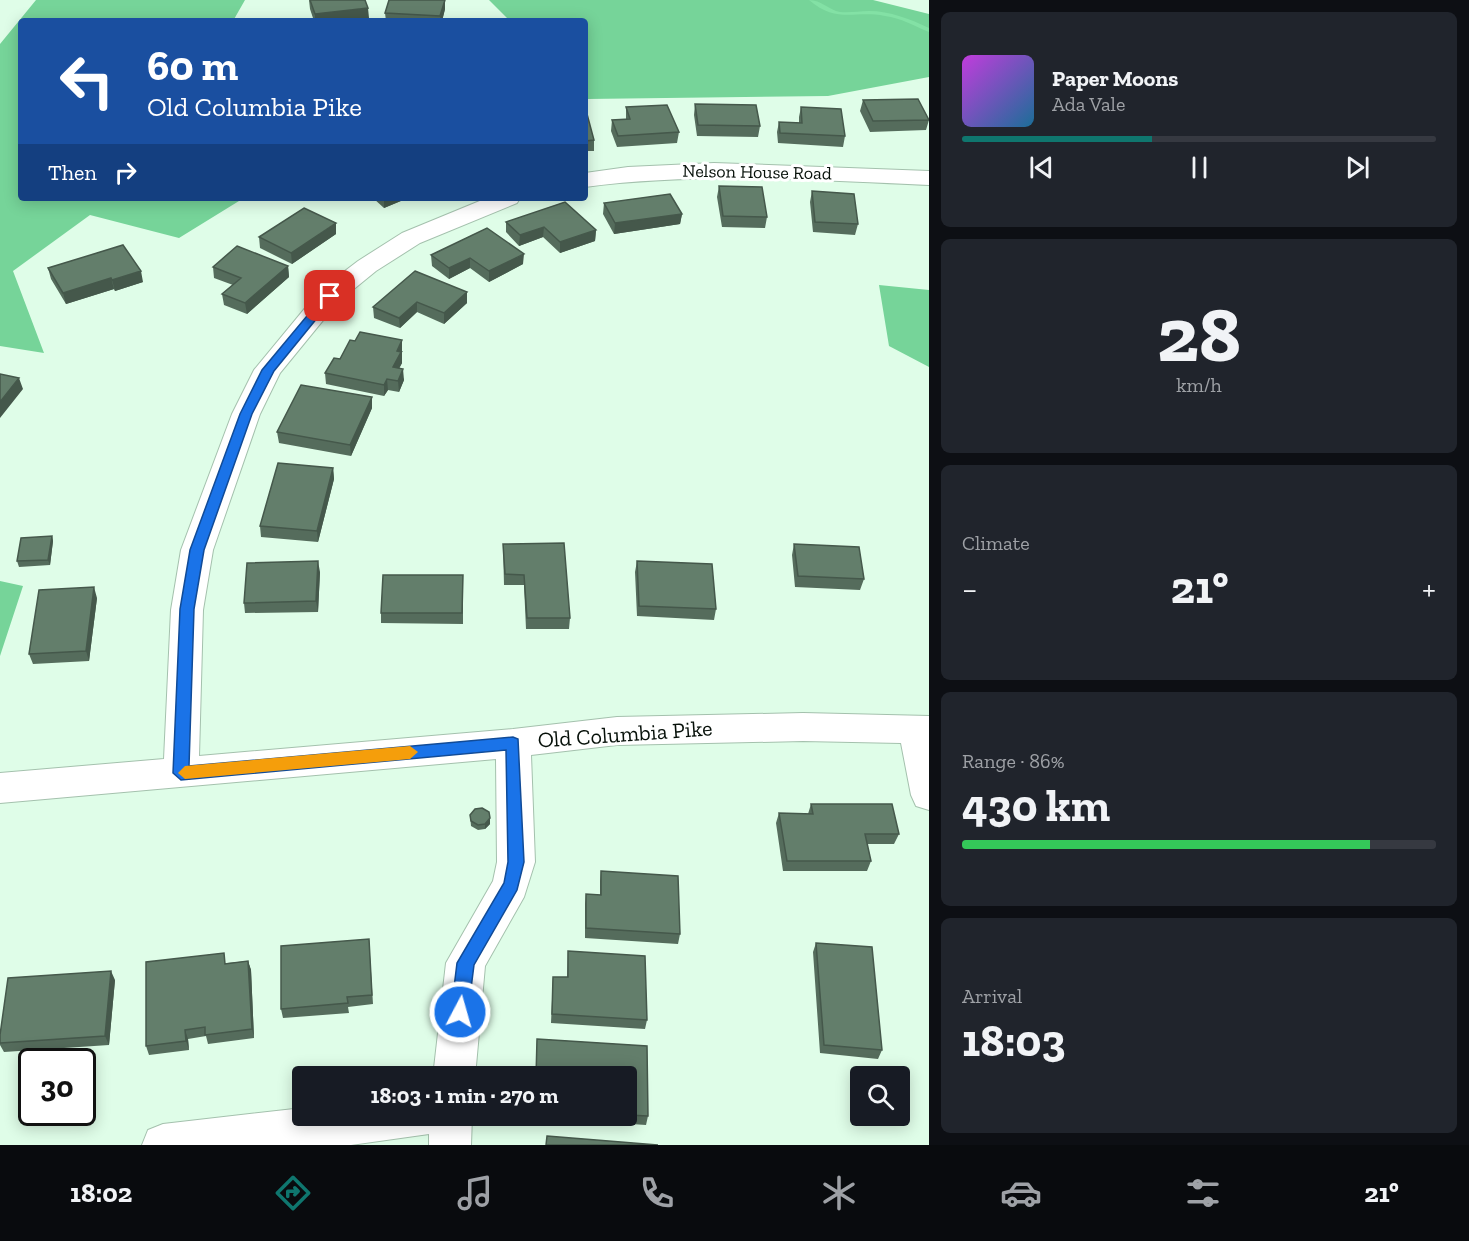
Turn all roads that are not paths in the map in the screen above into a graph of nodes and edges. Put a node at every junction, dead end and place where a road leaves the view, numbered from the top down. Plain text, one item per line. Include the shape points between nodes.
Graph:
1 (929, 178) edge
2 (588, 180) edge
3 (501, 201) edge
4 (922, 730) edge
5 (513, 743) junction
6 (181, 773) junction
7 (0, 788) edge
8 (929, 795) edge
9 (455, 1066) edge
10 (333, 1126) edge
11 (451, 1126) edge
12 (164, 1145) edge
13 (450, 1145) edge

1 - 2 street, Nelson House Road via 710,170
3 - 6 street via 411,238 367,266 330,296 268,370 246,414 197,550 187,609
4 - 5 street, Old Columbia Pike via 709,727 617,731
4 - 8 street
5 - 6 street, Old Columbia Pike
5 - 9 street via 516,862 511,885 466,963
6 - 7 street, Old Columbia Pike
10 - 12 street
11 - 13 street

